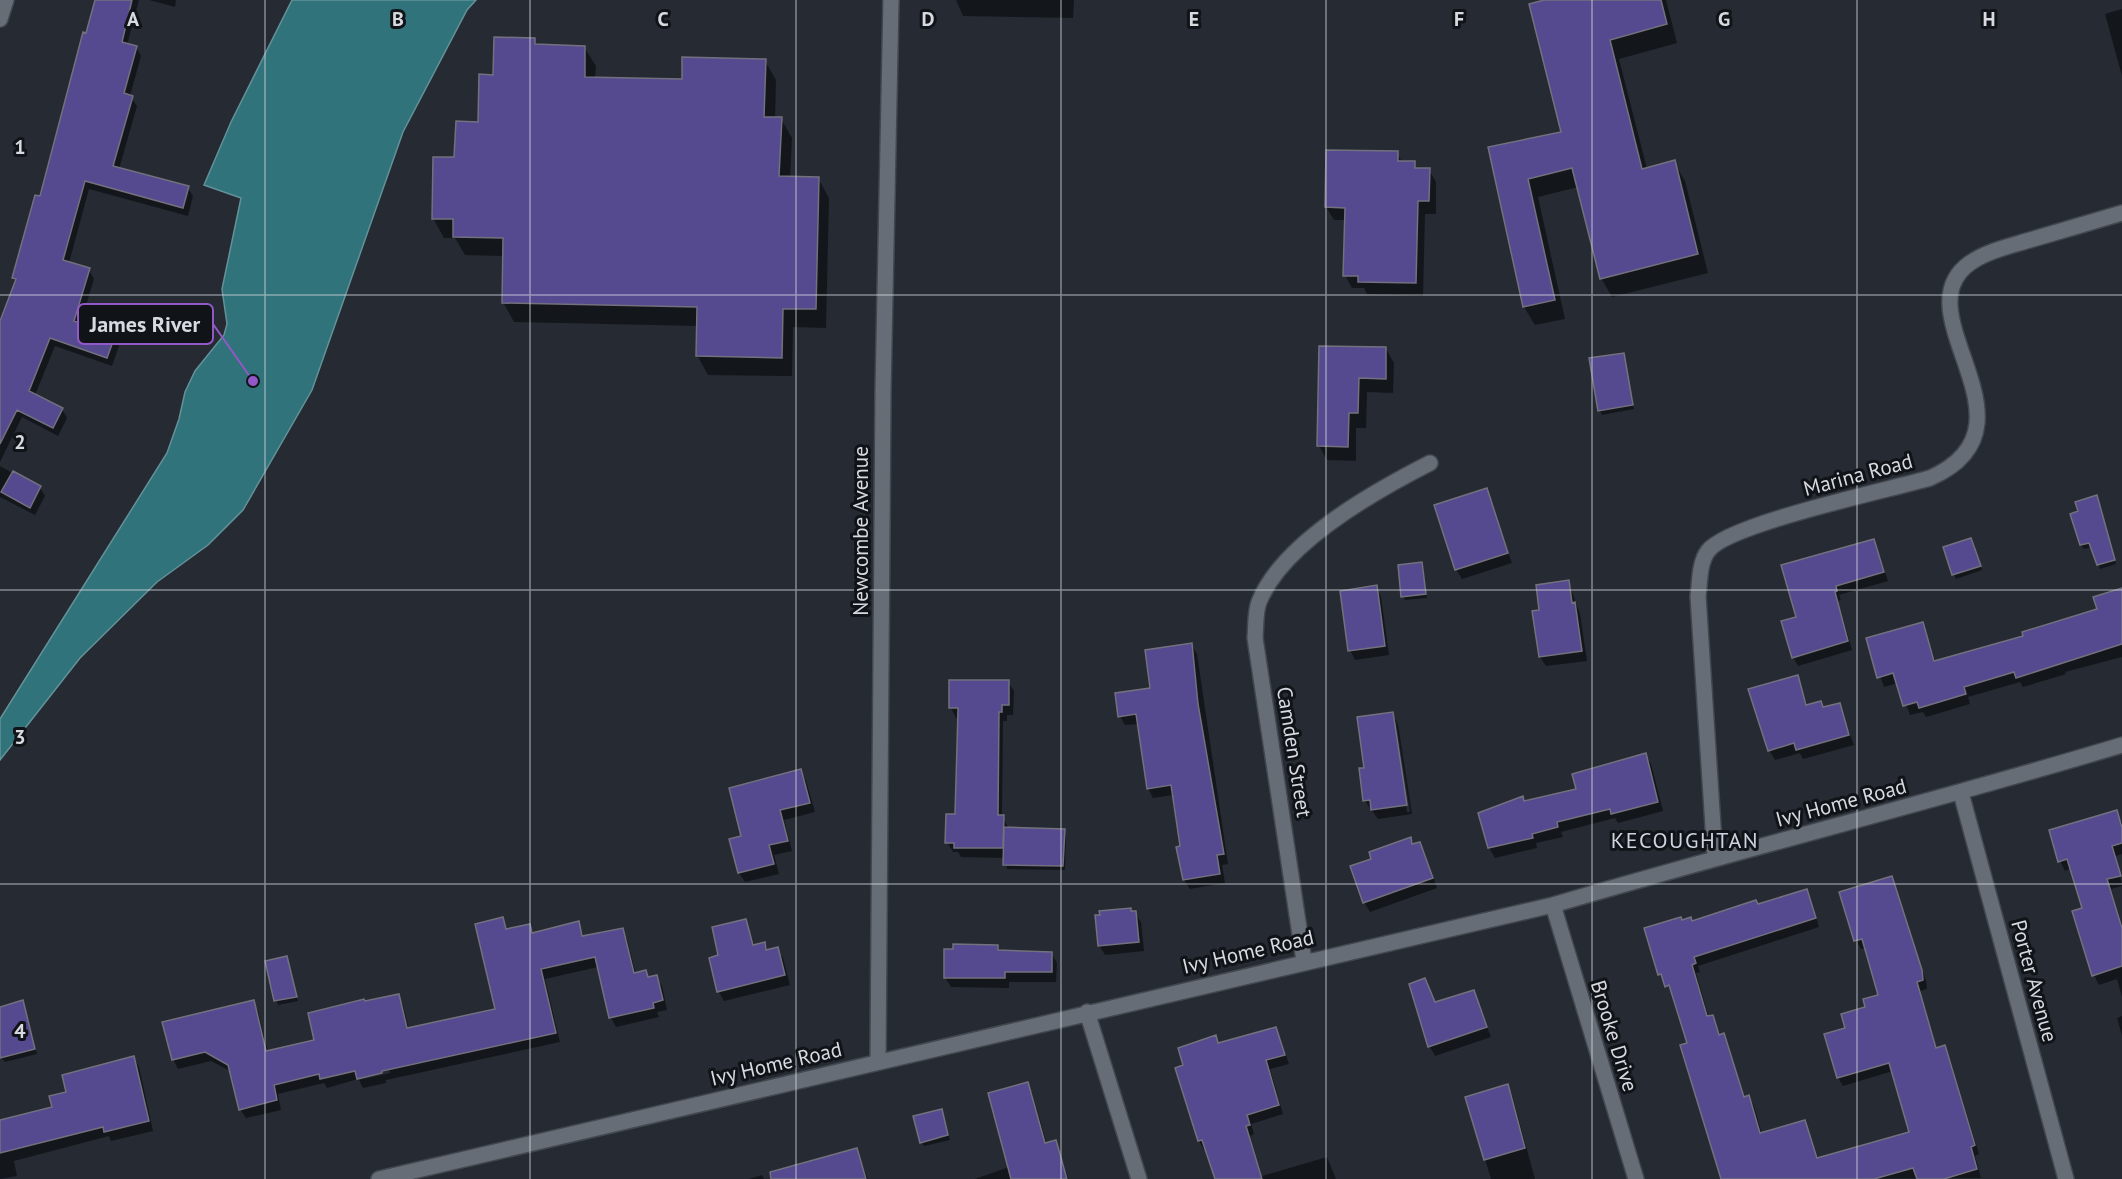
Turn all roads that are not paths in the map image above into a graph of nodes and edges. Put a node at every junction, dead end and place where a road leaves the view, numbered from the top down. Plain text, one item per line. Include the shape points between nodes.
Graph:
1 (6, 0) edge
2 (891, 0) edge
3 (0, 19) edge
4 (2122, 213) edge
5 (1430, 463) dead end
6 (2122, 745) edge
7 (1961, 793) junction
8 (1715, 857) junction
9 (1552, 904) junction
10 (1304, 961) junction
11 (1087, 1012) junction
12 (878, 1062) junction
13 (379, 1179) edge
14 (1139, 1179) edge
15 (1636, 1179) edge
16 (2066, 1179) edge

1 - 3 street
2 - 12 street, Newcombe Avenue via 883,392
4 - 8 street, Marina Road via 1999,249 1970,263 1960,273 1951,294 1952,315 1973,385 1978,424 1974,438 1956,463 1930,478 1747,528 1718,542 1708,552 1698,596
5 - 10 street, Camden Street via 1356,505 1287,557 1258,603 1255,638
6 - 7 street, Ivy Home Road
7 - 8 street, Ivy Home Road
7 - 16 street, Porter Avenue
8 - 9 street, Ivy Home Road
9 - 10 street, Ivy Home Road
9 - 15 street, Brooke Drive
10 - 11 street, Ivy Home Road
11 - 12 street, Ivy Home Road
11 - 14 street
12 - 13 street, Ivy Home Road

